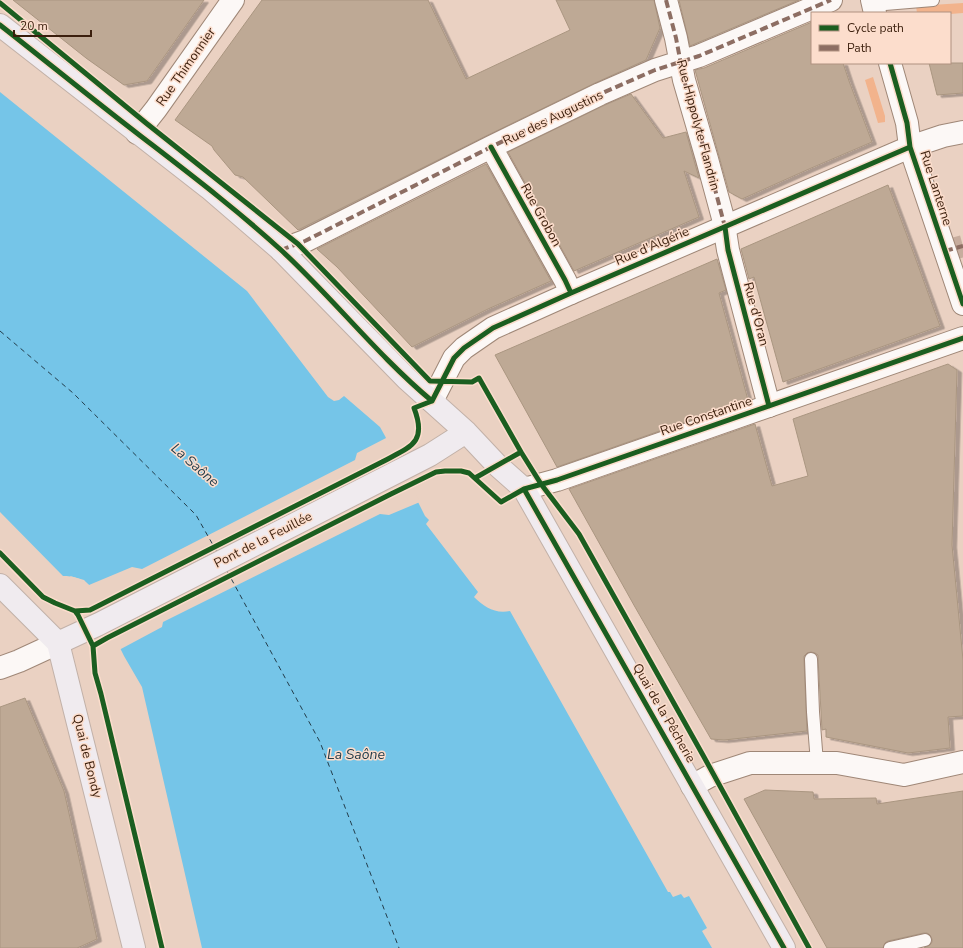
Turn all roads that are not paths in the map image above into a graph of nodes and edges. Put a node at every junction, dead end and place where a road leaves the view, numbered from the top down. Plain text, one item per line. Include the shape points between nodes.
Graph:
1 (233, 0) edge
2 (666, 0) edge
3 (831, 0) edge
4 (933, 0) edge
5 (873, 6) edge
6 (0, 25) edge
7 (680, 62) junction
8 (890, 64) edge
9 (963, 132) edge
10 (137, 133) junction
11 (491, 147) junction
12 (910, 147) junction
13 (725, 227) junction
14 (281, 250) junction
15 (571, 293) junction
16 (963, 304) edge
17 (963, 338) edge
18 (432, 401) junction
19 (769, 406) junction
20 (466, 432) junction
21 (524, 489) junction
22 (0, 585) edge
23 (58, 643) junction
24 (812, 659) dead end
25 (0, 668) edge
26 (963, 762) edge
27 (817, 763) junction
28 (692, 786) junction
29 (925, 940) dead end
30 (134, 948) edge
31 (784, 948) edge
32 (890, 948) edge

1 - 10 street, Rue Thimonnier
2 - 7 street, Rue Hippolyte Flandrin
3 - 7 street, Rue des Augustins
4 - 5 lane
6 - 10 main road, Quai de la Pêcherie
7 - 11 street, Rue des Augustins via 600,94
7 - 13 street, Rue Hippolyte Flandrin
8 - 12 street, Rue Lanterne via 907,123
9 - 12 street, Rue d'Algérie
10 - 14 main road, Quai de la Pêcherie via 209,188
11 - 14 street, Rue des Augustins
11 - 15 street, Rue Grobon
12 - 13 street, Rue d'Algérie
12 - 16 street, Rue Lanterne
13 - 15 street, Rue d'Algérie
13 - 19 street, Rue d'Oran via 728,250
14 - 18 main road, Quai de la Pêcherie via 407,379
15 - 18 street, Rue d'Algérie via 493,328 464,348 454,358
17 - 19 street, Rue Constantine
18 - 20 main road, Quai de la Pêcherie
19 - 21 street, Rue Constantine via 557,480
20 - 21 main road, Quai de la Pêcherie
20 - 23 main road, Pont de la Feuillée via 430,455
21 - 28 main road, Quai de la Pêcherie
22 - 23 main road
23 - 25 street
23 - 30 main road, Quai de Bondy
24 - 27 lane
26 - 27 street via 904,775 837,763
27 - 28 street via 750,763 710,776
28 - 31 main road, Quai de la Pêcherie
29 - 32 lane

